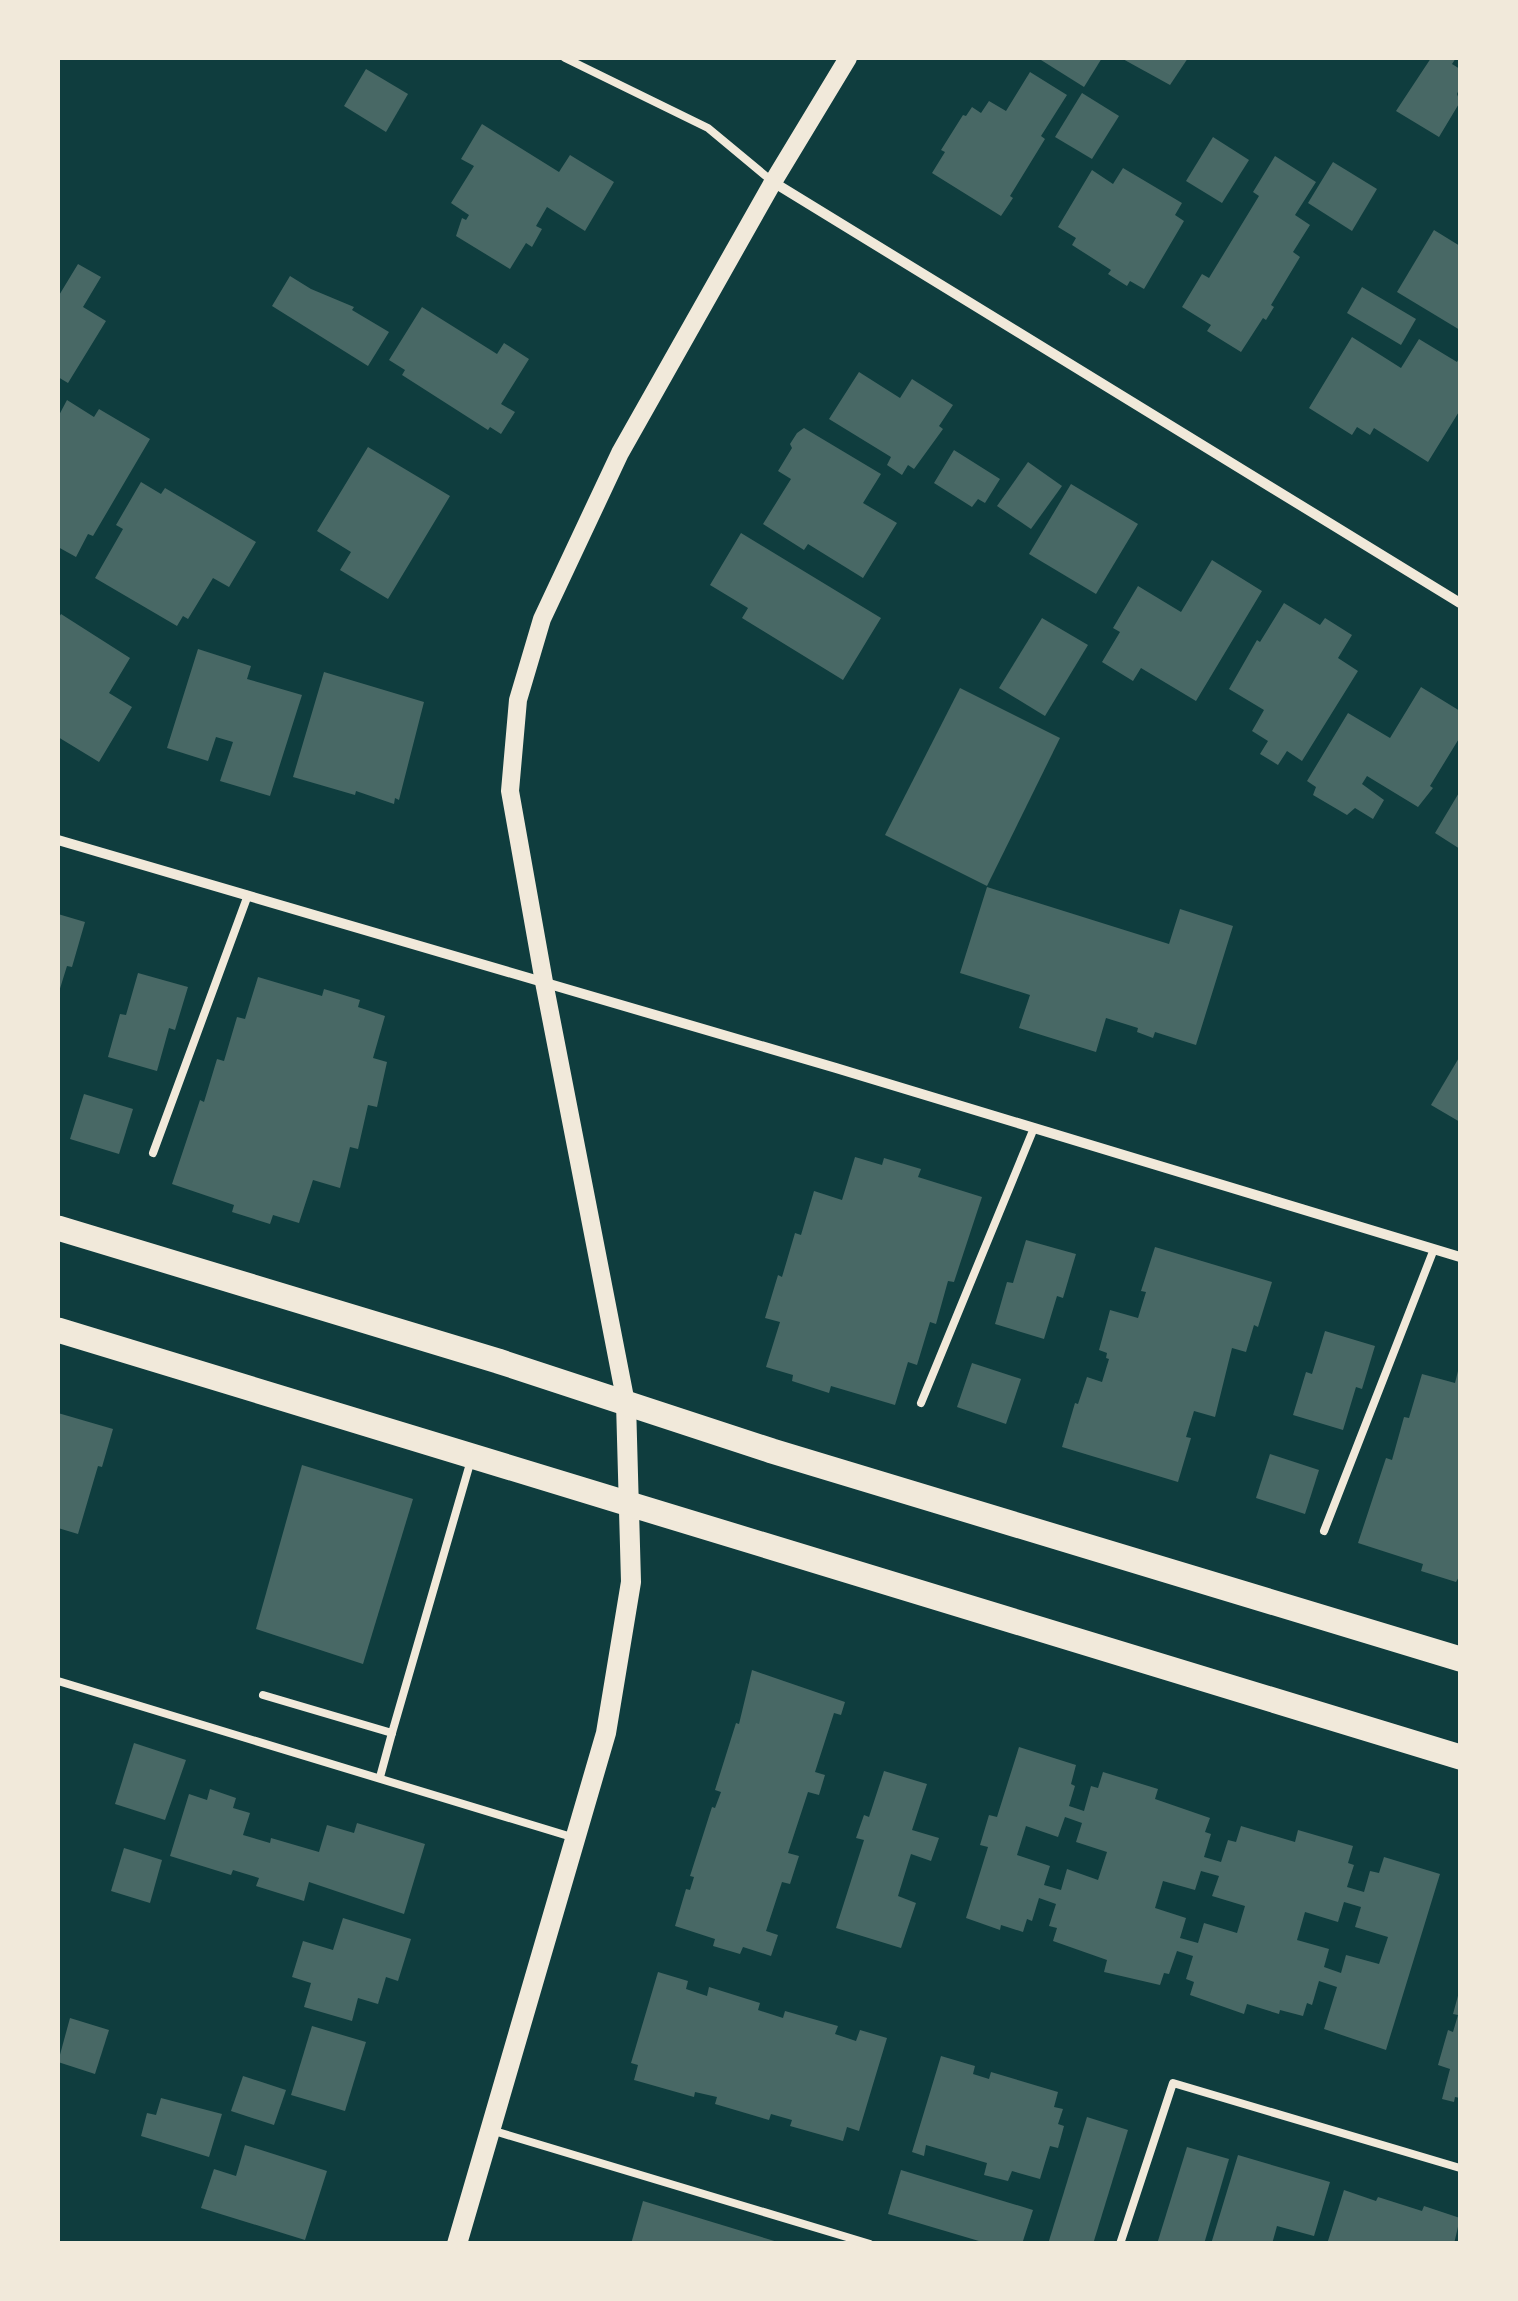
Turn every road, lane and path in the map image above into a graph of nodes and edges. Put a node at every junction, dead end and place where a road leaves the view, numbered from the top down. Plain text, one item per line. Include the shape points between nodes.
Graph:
1 (565, 58) edge
2 (848, 58) edge
3 (772, 182) junction
4 (1460, 601) edge
5 (58, 840) edge
6 (248, 895) junction
7 (544, 982) junction
8 (1034, 1128) junction
9 (153, 1153) dead end
10 (58, 1228) edge
11 (1434, 1249) junction
12 (1460, 1257) edge
13 (58, 1330) edge
14 (626, 1403) junction
15 (920, 1403) dead end
16 (473, 1456) junction
17 (629, 1503) junction
18 (1324, 1532) dead end
19 (1460, 1658) edge
20 (58, 1680) edge
21 (263, 1695) dead end
22 (392, 1733) junction
23 (1460, 1757) edge
24 (380, 1777) junction
25 (578, 1839) junction
26 (491, 2130) junction
27 (1460, 2168) edge
28 (457, 2244) edge
29 (870, 2244) edge
30 (1120, 2244) edge

1 - 3 lane via 708,128
2 - 3 street
3 - 4 street
3 - 7 street via 620,453 542,620 518,700 510,791
5 - 6 street
6 - 7 street
6 - 9 lane
7 - 8 street
7 - 14 street
8 - 11 street
8 - 15 lane
10 - 14 main road
11 - 12 street
11 - 18 lane
13 - 16 main road
14 - 17 main road
14 - 19 main road
16 - 17 main road
16 - 22 lane
17 - 23 main road
17 - 25 main road via 631,1582 606,1732
20 - 24 lane
21 - 22 lane
22 - 24 lane
24 - 25 lane
25 - 26 main road
26 - 28 main road
26 - 29 lane
27 - 30 lane via 1173,2083

